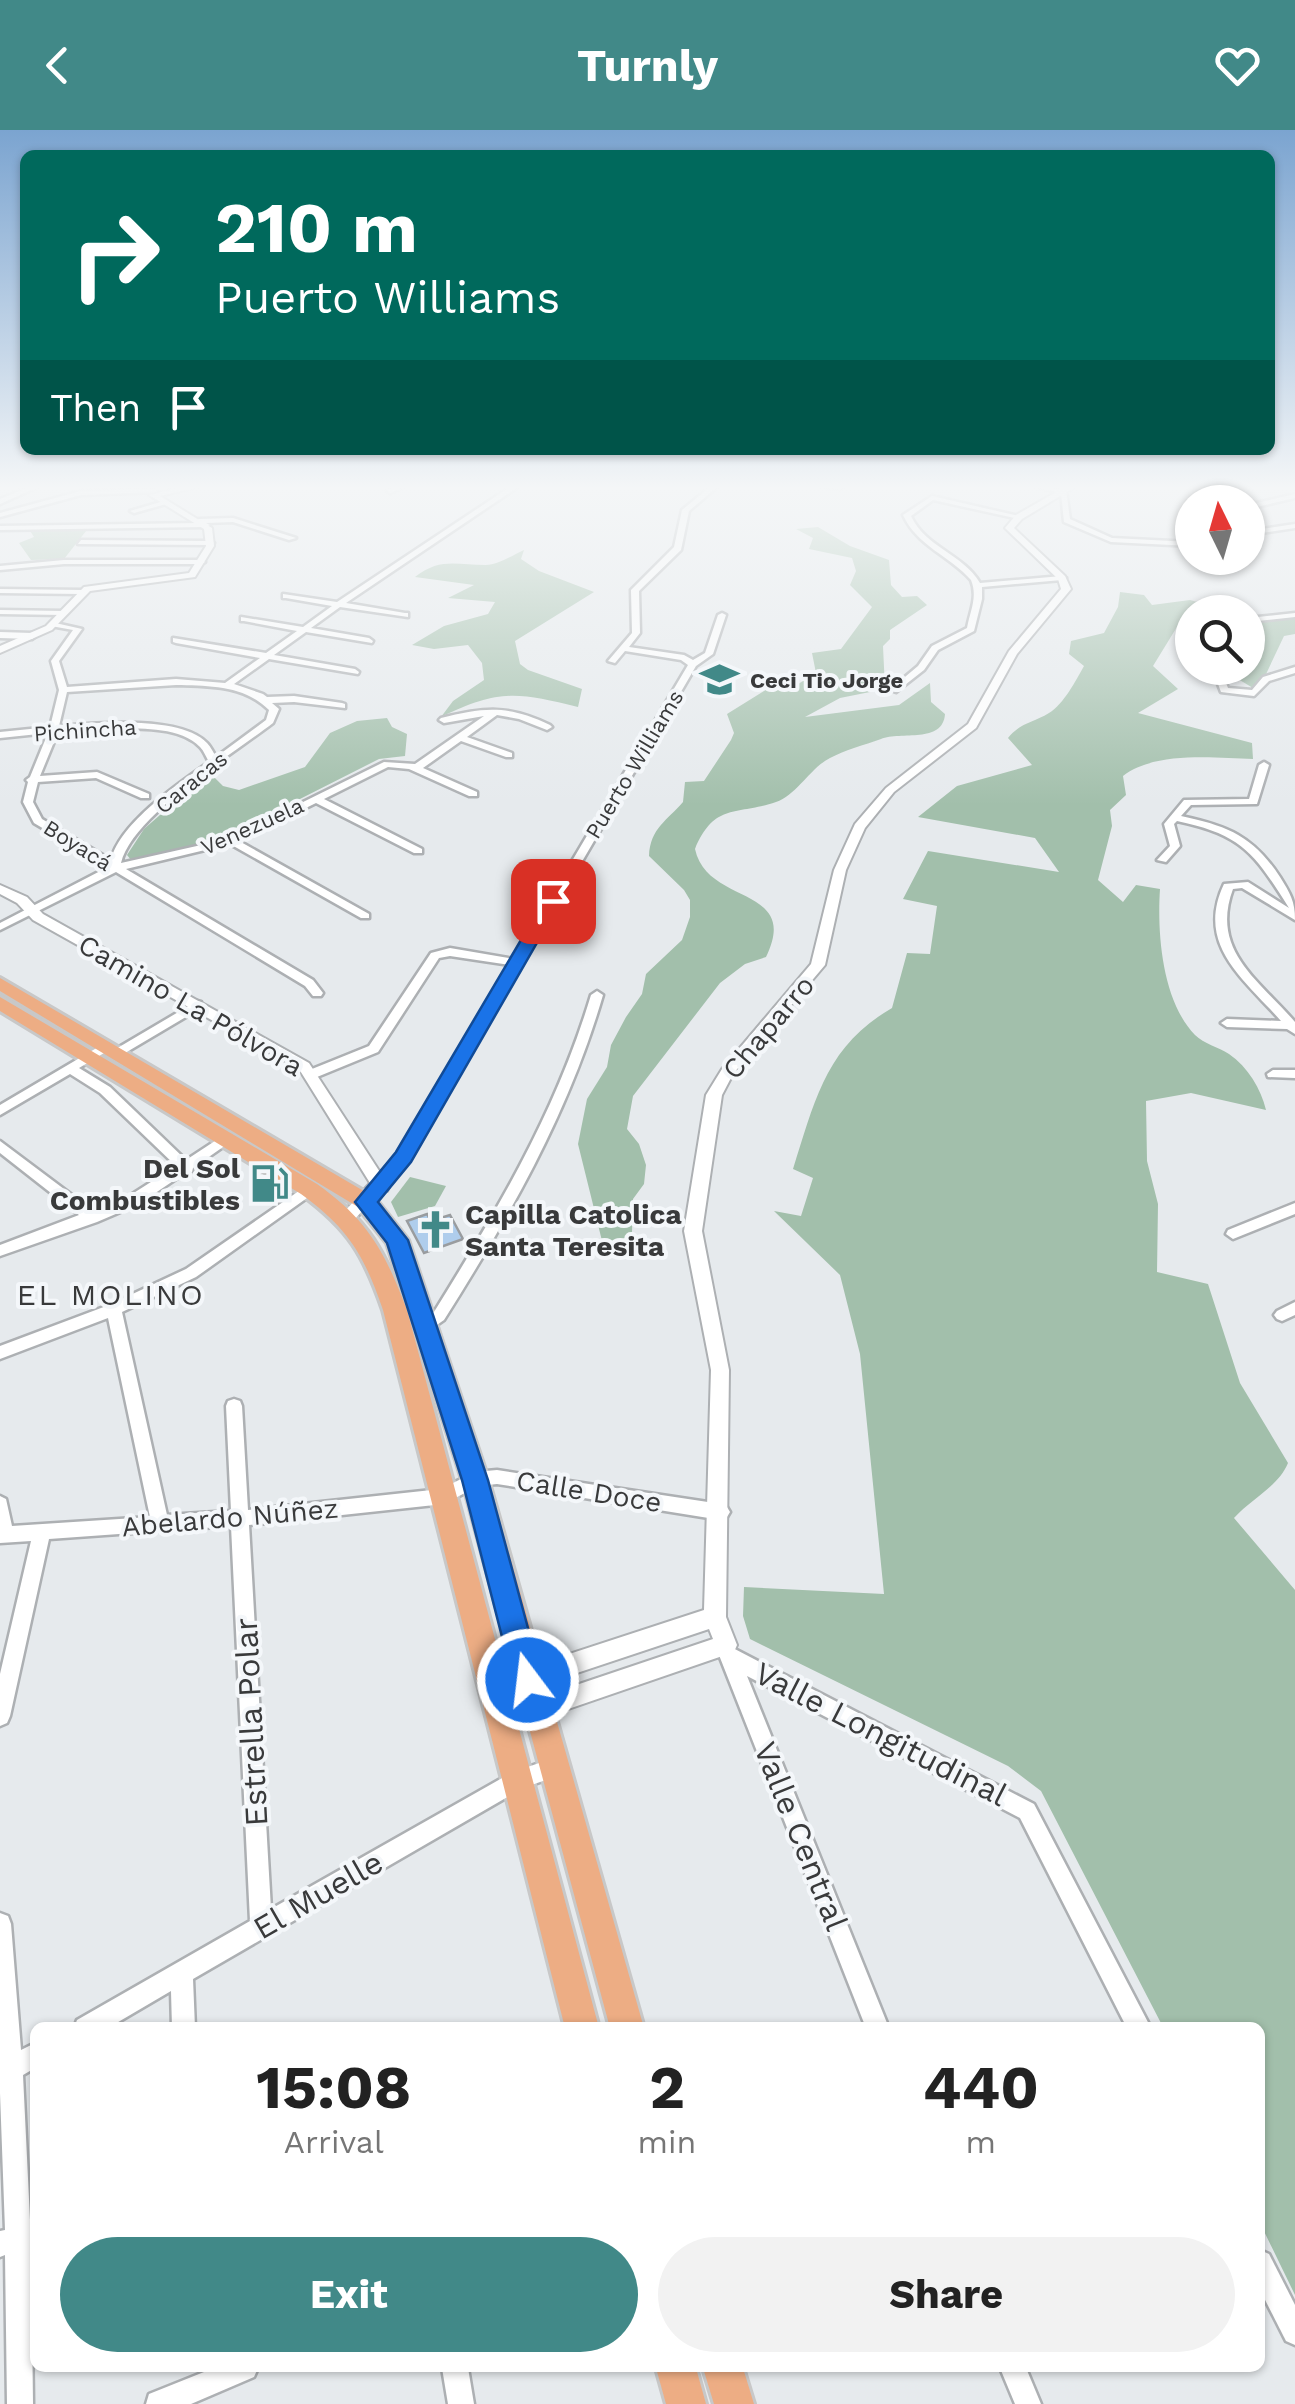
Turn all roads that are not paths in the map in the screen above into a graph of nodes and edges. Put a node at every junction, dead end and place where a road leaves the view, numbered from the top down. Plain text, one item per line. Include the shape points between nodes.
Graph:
1 (81, 593) edge
2 (359, 593) edge
3 (636, 593) edge
4 (977, 593) edge
5 (1063, 593) edge
6 (286, 596) dead end
7 (342, 605) junction
8 (0, 612) edge
9 (63, 613) junction
10 (405, 615) dead end
11 (722, 615) dead end
12 (1295, 615) edge
13 (1265, 618) edge
14 (244, 619) dead end
15 (54, 624) junction
16 (306, 630) junction
17 (0, 635) edge
18 (32, 636) junction
19 (176, 640) dead end
20 (369, 640) dead end
21 (622, 648) junction
22 (0, 650) edge
23 (269, 656) junction
24 (612, 661) dead end
25 (693, 664) junction
26 (1295, 670) edge
27 (355, 672) dead end
28 (1265, 680) edge
29 (1222, 685) edge
30 (1261, 685) edge
31 (226, 686) junction
32 (896, 689) dead end
33 (63, 690) junction
34 (269, 702) junction
35 (342, 706) dead end
36 (497, 711) junction
37 (444, 720) dead end
38 (547, 727) dead end
39 (53, 732) junction
40 (0, 735) edge
41 (461, 738) junction
42 (509, 755) dead end
43 (214, 762) junction
44 (1264, 766) dead end
45 (416, 768) junction
46 (31, 780) junction
47 (473, 794) dead end
48 (145, 796) dead end
49 (315, 798) junction
50 (1175, 818) junction
51 (230, 841) junction
52 (418, 851) dead end
53 (1162, 860) dead end
54 (116, 868) junction
55 (4, 892) edge
56 (1295, 909) edge
57 (30, 911) junction
58 (365, 916) dead end
59 (1295, 917) edge
60 (0, 927) edge
61 (516, 963) junction
62 (0, 983) edge
63 (317, 993) dead end
64 (597, 995) dead end
65 (0, 1003) edge
66 (197, 1006) junction
67 (1227, 1023) dead end
68 (1293, 1027) edge
69 (95, 1057) junction
70 (312, 1074) junction
71 (1273, 1074) dead end
72 (1295, 1074) edge
73 (0, 1110) edge
74 (226, 1140) junction
75 (0, 1146) edge
76 (187, 1169) junction
77 (309, 1190) junction
78 (365, 1202) junction
79 (1295, 1208) edge
80 (92, 1218) junction
81 (1233, 1234) dead end
82 (0, 1251) edge
83 (114, 1309) junction
84 (425, 1325) junction
85 (0, 1352) edge
86 (234, 1406) dead end
87 (459, 1488) junction
88 (0, 1504) edge
89 (721, 1512) junction
90 (242, 1518) junction
91 (160, 1524) junction
92 (42, 1532) junction
93 (2, 1535) edge
94 (715, 1617) junction
95 (728, 1651) junction
96 (528, 1680) junction
97 (496, 1689) junction
98 (536, 1710) junction
99 (0, 1716) edge
100 (504, 1720) junction
101 (553, 1768) junction
102 (518, 1780) junction
103 (0, 1924) edge
104 (262, 1926) junction
105 (181, 1974) junction
106 (96, 2022) edge
107 (184, 2022) edge
108 (578, 2022) edge
109 (624, 2022) edge
110 (876, 2022) edge
111 (1137, 2022) edge
112 (16, 2066) edge
113 (18, 2237) edge
114 (1265, 2273) edge
115 (1295, 2332) edge
116 (456, 2372) edge
117 (677, 2372) edge
118 (724, 2372) edge
119 (1015, 2372) edge
120 (204, 2376) edge
121 (20, 2404) edge
122 (159, 2404) edge
123 (461, 2404) edge
124 (686, 2404) edge
125 (734, 2404) edge
126 (1028, 2404) edge

1 - 9 street
2 - 7 street
3 - 21 street via 636,633
4 - 32 street via 971,629 936,648
5 - 89 street, Chaparro via 1013,652 972,726 890,790 859,827 840,870 818,965 714,1096 693,1231 718,1343
6 - 7 street
7 - 10 street
7 - 16 street
8 - 9 street
9 - 15 street
11 - 25 street, Puerto Williams via 710,654
12 - 13 street
14 - 16 street
15 - 18 street
15 - 33 street, Boyacá via 78,630 55,661
16 - 20 street
16 - 23 street
17 - 18 street
18 - 22 street
19 - 23 street
21 - 24 street
21 - 25 street
23 - 27 street
23 - 31 street
25 - 61 street, Puerto Williams
26 - 28 street
29 - 30 street via 1254,693
31 - 33 street via 180,682
31 - 34 street
33 - 39 street, Boyacá
34 - 35 street
34 - 43 street, Caracas via 275,714 270,721
36 - 37 street
36 - 38 street
36 - 41 street
39 - 40 street, Pichincha
39 - 43 street, Pichincha via 173,729 209,747
39 - 46 street, Boyacá
41 - 42 street
41 - 45 street
43 - 54 street, Caracas via 136,828 115,856
44 - 50 street via 1253,802 1193,799
45 - 47 street
45 - 49 street, Venezuela via 392,763
46 - 48 street via 97,775
46 - 54 street, Boyacá via 28,802 38,821
49 - 51 street, Venezuela
49 - 52 street
50 - 53 street via 1175,846
50 - 56 street via 1238,835 1273,869
51 - 54 street, Venezuela
51 - 58 street
54 - 57 street, Venezuela
54 - 63 street, Boyacá
55 - 57 street, Camino La Pólvora
57 - 60 street, Venezuela
57 - 66 street, Camino La Pólvora
59 - 68 street via 1244,884 1228,886 1217,912 1229,956
61 - 70 street via 435,955 374,1050
61 - 78 street, Puerto Williams via 403,1156
62 - 69 main road
64 - 84 street via 552,1125 442,1312
65 - 69 main road
66 - 69 street
66 - 70 street, Camino La Pólvora
67 - 68 street
69 - 73 street
69 - 74 main road
69 - 76 street via 105,1090
69 - 78 main road
70 - 78 street, Camino La Pólvora
71 - 72 street
74 - 76 street
74 - 77 main road
75 - 80 street
76 - 80 street
77 - 78 main road
77 - 83 street via 210,1262
78 - 84 main road via 397,1240
78 - 87 main road via 374,1251
79 - 81 street
80 - 82 street
83 - 85 street
83 - 91 street
84 - 87 main road
86 - 90 street, Estrella Polar
87 - 89 street, Calle Doce via 497,1477
87 - 90 street, Abelardo Núñez
87 - 96 main road
87 - 97 main road
88 - 93 street
89 - 94 street, Chaparro
90 - 91 street, Abelardo Núñez
90 - 104 street, Estrella Polar
91 - 92 street, Abelardo Núñez
92 - 93 street, Abelardo Núñez
92 - 99 street
94 - 95 street, Chaparro
94 - 96 street
95 - 98 street
95 - 110 street, Valle Central
95 - 111 street, Valle Longitudinal via 1026,1810
96 - 97 street
96 - 98 main road
97 - 100 main road
98 - 100 street
98 - 101 main road
100 - 102 main road
101 - 102 street, El Muelle
101 - 109 main road
102 - 104 street, El Muelle
102 - 108 main road
103 - 112 street
104 - 105 street, El Muelle
105 - 106 street, El Muelle
105 - 107 street
112 - 113 street
113 - 121 street
114 - 115 street
116 - 123 street
117 - 124 main road
118 - 125 main road
119 - 126 street
120 - 122 street

